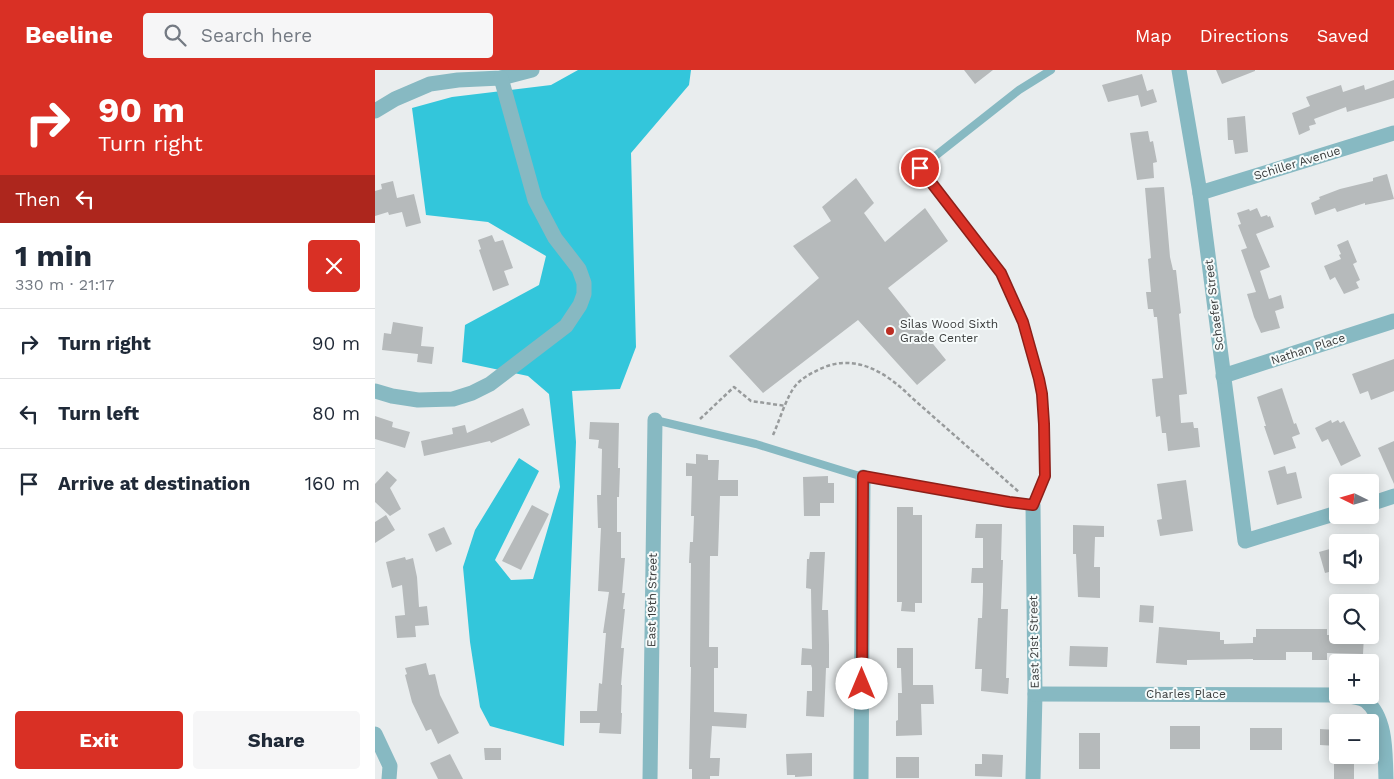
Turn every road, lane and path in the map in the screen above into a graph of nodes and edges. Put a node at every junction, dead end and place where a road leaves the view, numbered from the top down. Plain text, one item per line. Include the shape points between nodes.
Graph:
1 (532, 70) edge
2 (1051, 70) edge
3 (1179, 70) edge
4 (427, 77) edge
5 (501, 78) junction
6 (375, 111) edge
7 (1394, 133) edge
8 (1201, 193) junction
9 (1394, 321) edge
10 (1223, 376) junction
11 (375, 391) edge
12 (786, 406) junction
13 (655, 420) joint
14 (699, 420) dead end
15 (773, 435) dead end
16 (863, 476) junction
17 (1021, 494) dead end
18 (1394, 496) edge
19 (1379, 501) edge
20 (1033, 505) junction
21 (1329, 515) edge
22 (1035, 694) junction
23 (1329, 695) edge
24 (1369, 704) edge
25 (375, 734) edge
26 (389, 779) edge
27 (650, 779) edge
28 (861, 779) edge
29 (1033, 779) edge
30 (1386, 779) edge

1 - 5 street
2 - 20 lane via 1019,90 920,168 1001,273 1023,322 1038,374 1044,424 1045,476
3 - 8 street, Schaefer Street
4 - 5 street via 458,80
4 - 6 street
5 - 11 street via 535,200 555,238 579,269 584,283 580,306 566,326 490,384 471,393 453,399 419,400
7 - 8 street, Schiller Avenue
8 - 10 street, Schaefer Street
9 - 10 street, Nathan Place
10 - 21 street, Schaefer Street via 1245,541
12 - 14 path via 751,401 734,387
12 - 15 path
12 - 17 path via 795,386 808,374 829,364 847,362 871,367 897,382
13 - 16 lane via 756,444
13 - 27 street, East 19th Street
16 - 20 lane
16 - 28 street
18 - 19 street
20 - 22 street, East 21st Street
22 - 23 street, Charles Place
22 - 29 street, East 21st Street
24 - 30 street, Charles Place via 1379,721
25 - 26 street via 390,766

